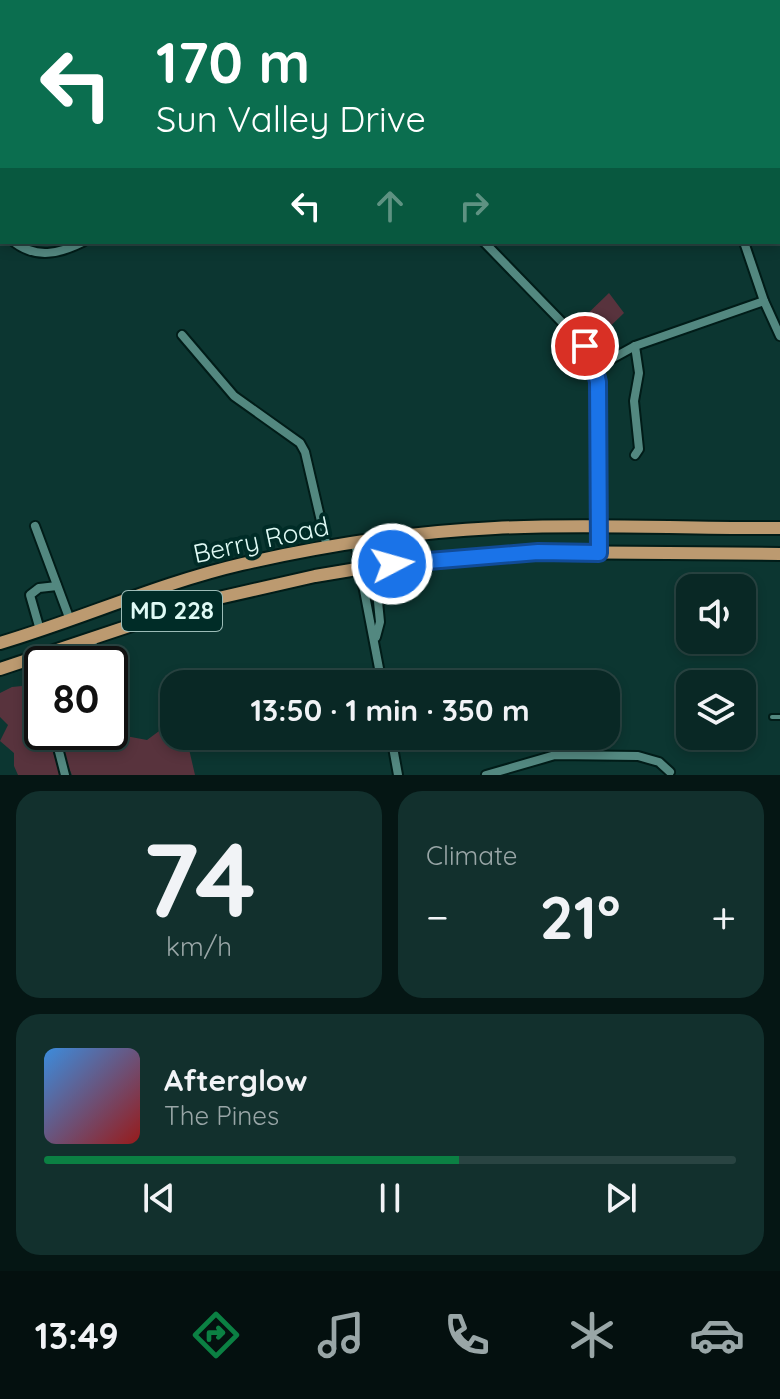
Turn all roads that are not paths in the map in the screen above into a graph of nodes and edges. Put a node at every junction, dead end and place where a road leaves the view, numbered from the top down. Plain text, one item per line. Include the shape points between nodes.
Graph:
1 (17, 244) edge
2 (78, 244) edge
3 (486, 244) edge
4 (745, 244) edge
5 (764, 301) junction
6 (182, 335) dead end
7 (780, 336) edge
8 (635, 346) junction
9 (595, 368) junction
10 (635, 455) dead end
11 (35, 526) dead end
12 (600, 528) junction
13 (780, 528) edge
14 (372, 540) junction
15 (355, 543) junction
16 (327, 547) junction
17 (599, 553) junction
18 (780, 554) edge
19 (368, 567) junction
20 (57, 586) junction
21 (70, 620) junction
22 (40, 630) junction
23 (91, 639) junction
24 (0, 643) edge
25 (70, 646) edge
26 (93, 646) edge
27 (24, 661) edge
28 (0, 669) edge
29 (379, 670) edge
30 (772, 717) dead end
31 (780, 717) edge
32 (59, 750) edge
33 (394, 750) edge
34 (670, 772) dead end
35 (65, 775) edge
36 (398, 775) edge
37 (486, 775) edge

1 - 2 street via 40,254
3 - 9 street via 574,334
4 - 5 street
5 - 7 street
5 - 8 street
6 - 16 street via 234,396 300,443
8 - 9 street
8 - 10 street
9 - 12 street
11 - 20 street
12 - 13 highway, Berry Road / MD 228
12 - 14 highway, Berry Road / MD 228 via 493,528
12 - 17 street
14 - 15 highway, Berry Road / MD 228
14 - 19 street
15 - 16 highway, Berry Road / MD 228
15 - 19 street
16 - 21 highway, Berry Road / MD 228 via 188,579
17 - 18 highway, Berry Road / MD 228
17 - 19 highway, Berry Road / MD 228 via 538,552
19 - 23 highway, Berry Road / MD 228 via 201,602
19 - 29 street
20 - 21 street
20 - 22 street via 30,595
21 - 22 highway, Berry Road / MD 228
22 - 24 highway, Berry Road / MD 228
23 - 25 highway, Berry Road / MD 228
23 - 26 street
27 - 28 highway, Berry Road / MD 228
30 - 31 lane
32 - 35 street
33 - 36 street
34 - 37 street via 659,762 638,756 555,755

